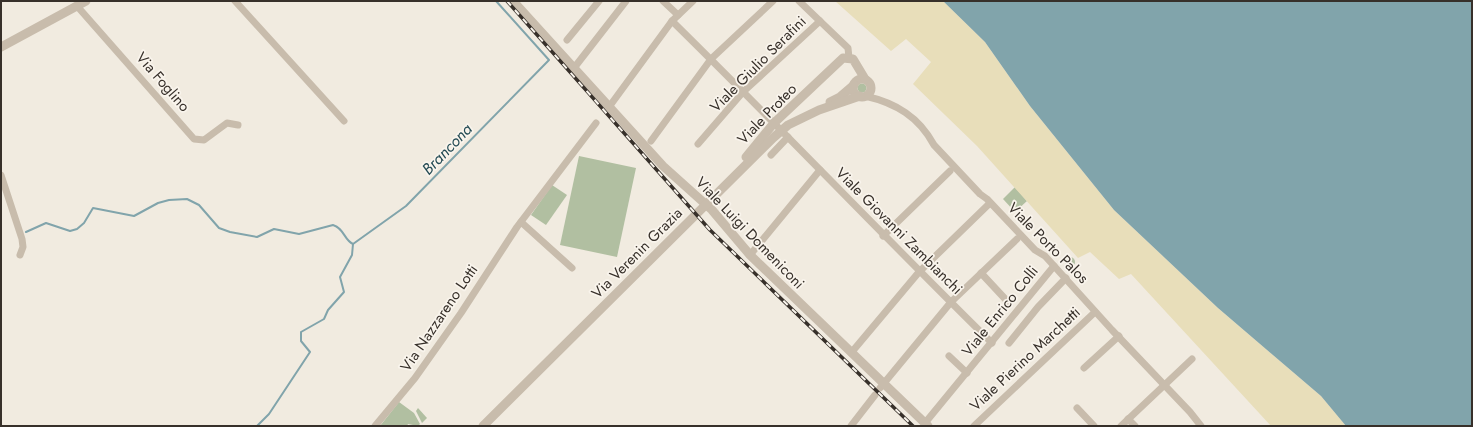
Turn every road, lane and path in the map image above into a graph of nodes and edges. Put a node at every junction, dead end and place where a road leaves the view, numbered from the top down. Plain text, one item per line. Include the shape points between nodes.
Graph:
1 (86, 1) edge
2 (235, 1) edge
3 (513, 1) edge
4 (599, 1) edge
5 (626, 1) edge
6 (663, 1) edge
7 (693, 1) edge
8 (773, 1) edge
9 (800, 1) edge
10 (77, 6) junction
11 (678, 15) junction
12 (672, 21) junction
13 (820, 21) junction
14 (567, 40) dead end
15 (1, 47) edge
16 (711, 59) junction
17 (852, 60) junction
18 (574, 68) junction
19 (865, 79) junction
20 (854, 84) junction
21 (743, 92) junction
22 (862, 96) junction
23 (609, 107) junction
24 (819, 110) junction
25 (344, 121) dead end
26 (596, 123) dead end
27 (774, 123) junction
28 (238, 126) dead end
29 (788, 137) junction
30 (651, 141) dead end
31 (698, 144) dead end
32 (771, 155) dead end
33 (820, 170) junction
34 (950, 171) dead end
35 (1, 176) edge
36 (702, 200) junction
37 (990, 203) junction
38 (521, 222) junction
39 (883, 236) junction
40 (1017, 239) dead end
41 (20, 255) dead end
42 (750, 255) junction
43 (1054, 266) junction
44 (572, 268) dead end
45 (919, 272) junction
46 (981, 273) junction
47 (1066, 278) junction
48 (951, 302) junction
49 (1008, 302) dead end
50 (1095, 312) junction
51 (1119, 336) junction
52 (992, 343) junction
53 (1009, 343) dead end
54 (851, 353) junction
55 (949, 356) dead end
56 (1192, 359) dead end
57 (1084, 368) dead end
58 (967, 373) junction
59 (1164, 384) junction
60 (883, 386) junction
61 (874, 394) dead end
62 (1077, 408) dead end
63 (1128, 419) junction
64 (927, 425) edge
65 (375, 426) edge
66 (483, 426) edge
67 (851, 426) edge
68 (974, 426) edge
69 (1094, 426) edge
70 (1121, 426) edge
71 (1135, 426) edge
72 (1201, 426) edge

1 - 10 street
2 - 25 street
3 - 18 street, Viale Luigi Domeniconi
4 - 14 street
5 - 18 street
6 - 11 street
7 - 11 street
8 - 16 street
9 - 13 street
10 - 15 street
10 - 28 street, Via Foglino via 192,137 201,140 227,123
11 - 12 street
12 - 16 street, Viale Giovanni Zambianchi
12 - 23 street
13 - 17 street via 848,48
13 - 21 street, Viale Giulio Serafini
16 - 21 street, Viale Giovanni Zambianchi
16 - 30 street
17 - 19 street
17 - 20 street
17 - 27 street, Viale Proteo via 843,58
18 - 23 street, Viale Luigi Domeniconi
19 - 20 street via 860,79
19 - 22 street via 870,82 872,88 870,93
20 - 22 street via 855,93
20 - 24 street, Via Verenin Grazia via 840,97
21 - 27 street, Viale Giovanni Zambianchi
21 - 31 street, Viale Giulio Serafini
22 - 24 street, Via Verenin Grazia
22 - 37 street, Viale Porto Palos via 886,102 904,111
23 - 36 street, Viale Luigi Domeniconi via 662,166
24 - 66 street, Via Verenin Grazia via 788,126 773,138
26 - 38 street, Via Nazzareno Lotti
27 - 29 street, Viale Giovanni Zambianchi
27 - 36 street, Viale Proteo
29 - 32 street
29 - 33 street, Viale Giovanni Zambianchi
33 - 39 street, Viale Giovanni Zambianchi
33 - 42 street
34 - 39 street
35 - 41 street via 22,238 23,247
36 - 42 street, Viale Luigi Domeniconi
37 - 43 street, Viale Porto Palos
37 - 45 street
38 - 44 street
38 - 65 street, Via Nazzareno Lotti via 462,313 415,378
39 - 45 street, Viale Giovanni Zambianchi
40 - 46 street
42 - 54 street, Viale Luigi Domeniconi
43 - 47 street, Viale Porto Palos
43 - 52 street, Viale Enrico Colli
45 - 48 street, Viale Giovanni Zambianchi
45 - 54 street
46 - 48 street
46 - 49 street
47 - 50 street, Viale Porto Palos
47 - 53 street
48 - 52 street, Viale Giovanni Zambianchi
48 - 60 street
50 - 51 street, Viale Porto Palos
50 - 68 street, Viale Pierino Marchetti
51 - 57 street
51 - 59 street, Viale Porto Palos
52 - 58 street, Viale Enrico Colli
54 - 60 street, Viale Luigi Domeniconi
55 - 58 street, Viale Enrico Colli
56 - 59 street
58 - 64 street, Viale Enrico Colli
59 - 63 street
59 - 72 street, Viale Porto Palos
60 - 64 street, Viale Luigi Domeniconi
61 - 67 street
62 - 69 street
63 - 70 street
63 - 71 street

